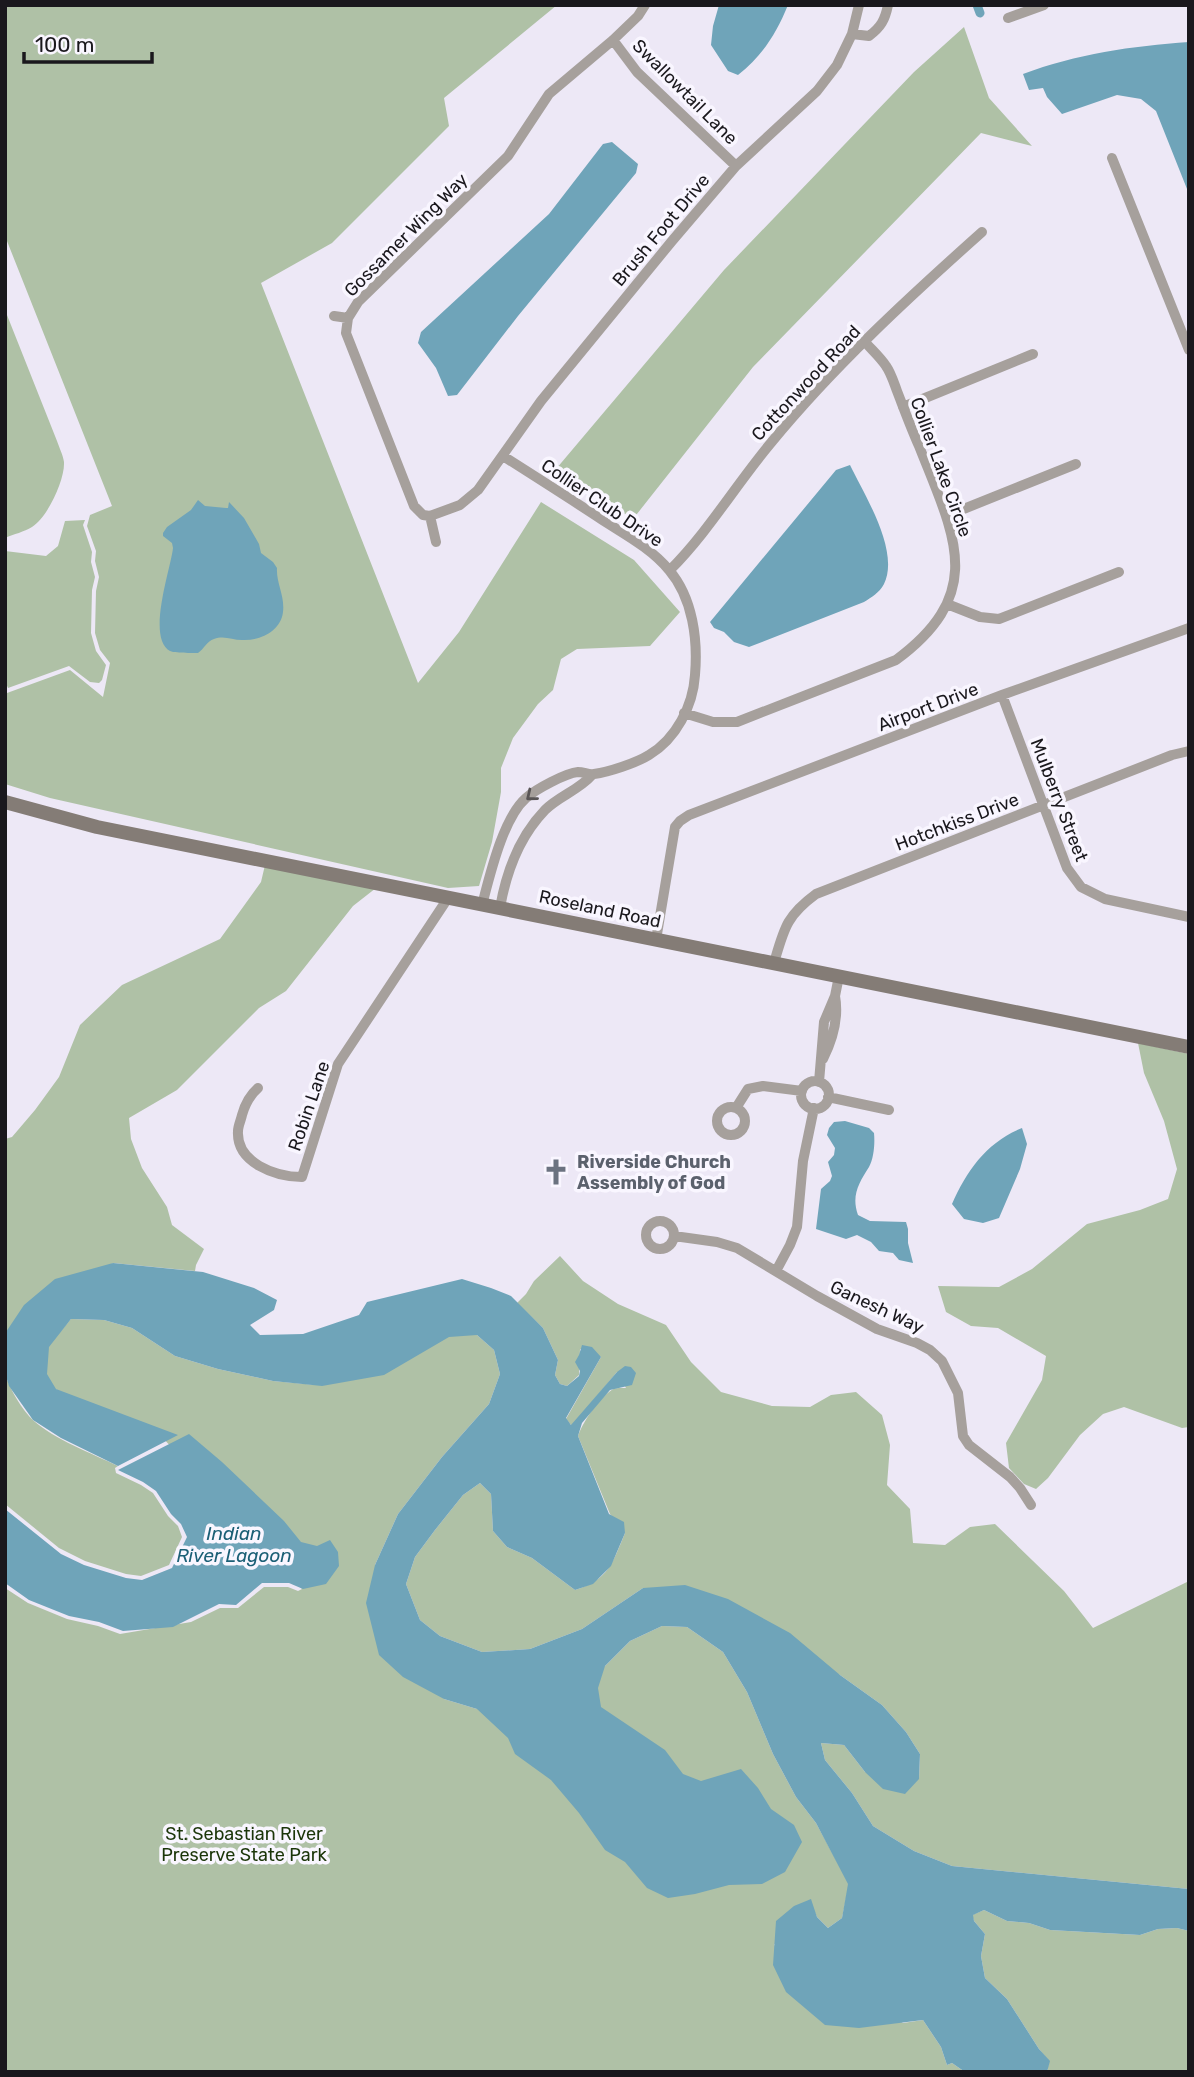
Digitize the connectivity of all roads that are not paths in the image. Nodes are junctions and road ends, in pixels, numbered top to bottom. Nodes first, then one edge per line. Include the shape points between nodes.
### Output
1 (645, 5) edge
2 (859, 5) edge
3 (888, 5) edge
4 (1044, 5) edge
5 (1008, 18) dead end
6 (852, 34) junction
7 (613, 40) junction
8 (1112, 158) dead end
9 (736, 166) junction
10 (982, 232) dead end
11 (334, 316) dead end
12 (348, 318) junction
13 (865, 342) junction
14 (1189, 350) edge
15 (1033, 354) dead end
16 (903, 407) junction
17 (503, 456) junction
18 (1076, 464) dead end
19 (430, 516) junction
20 (946, 516) junction
21 (436, 542) dead end
22 (670, 570) junction
23 (1119, 572) dead end
24 (947, 604) junction
25 (1189, 628) edge
26 (1002, 695) junction
27 (684, 713) junction
28 (1189, 751) edge
29 (592, 775) junction
30 (5, 802) edge
31 (1042, 805) junction
32 (496, 856) junction
33 (513, 861) junction
34 (448, 898) junction
35 (482, 905) junction
36 (500, 908) junction
37 (1189, 917) edge
38 (656, 940) junction
39 (774, 963) junction
40 (839, 976) junction
41 (1189, 1046) edge
42 (819, 1082) junction
43 (258, 1088) dead end
44 (802, 1091) junction
45 (828, 1097) junction
46 (736, 1108) dead end
47 (814, 1108) junction
48 (889, 1110) dead end
49 (674, 1236) dead end
50 (776, 1271) junction
51 (1031, 1505) dead end

1 - 7 street, Gossamer Wing Way
2 - 6 street, Brush Foot Drive
3 - 6 street via 886,19 878,29 869,36
4 - 5 street
6 - 9 street, Brush Foot Drive via 817,92
7 - 9 street, Swallowtail Lane via 637,72
7 - 12 street, Gossamer Wing Way via 549,94 508,156 358,302
8 - 14 street
9 - 17 street, Brush Foot Drive via 541,401
10 - 13 street, Cottonwood Road
11 - 12 street
12 - 19 street, Gossamer Wing Way via 346,333 414,506
13 - 16 street, Collier Lake Circle via 888,368
13 - 22 street, Cottonwood Road via 769,444 692,548
15 - 16 street
16 - 20 street, Collier Lake Circle
17 - 19 street via 478,491 460,505
17 - 22 street, Collier Club Drive via 644,547
18 - 20 street
19 - 21 street
20 - 24 street, Collier Lake Circle via 956,557
22 - 27 street, Collier Club Drive via 692,616 697,650 694,686
23 - 24 street via 999,618 980,617
24 - 27 street, Collier Lake Circle via 918,644 895,660 737,722 713,722
25 - 26 street, Airport Drive
26 - 31 street, Mulberry Street
26 - 38 street, Airport Drive via 680,821 675,828
27 - 29 street, Collier Club Drive via 674,733 648,756
28 - 31 street, Hotchkiss Drive
29 -> 32 street, Collier Club Drive via 576,772 525,798 509,821
29 - 33 street, Collier Club Drive via 545,809
30 - 34 main road, Roseland Road via 97,827
31 - 37 street, Mulberry Street via 1067,869 1081,887 1105,899
31 - 39 street, Hotchkiss Drive via 816,894 798,907 785,926
32 - 33 street
32 - 35 street, Collier Club Drive
33 - 36 street, Collier Club Drive
34 - 35 main road, Roseland Road
34 - 43 street, Robin Lane via 338,1064 302,1177 274,1173 255,1164 243,1150 237,1132 248,1097
35 - 36 main road, Roseland Road
36 - 38 main road, Roseland Road
38 - 39 main road, Roseland Road
39 - 40 main road, Roseland Road
40 - 41 main road, Roseland Road
40 - 42 street
42 - 44 street via 810,1082
42 - 45 street
44 - 46 street via 763,1086 748,1089
44 - 47 street via 804,1102
45 - 47 street
45 - 48 street
47 - 50 street via 797,1227
49 - 50 street, Ganesh Way via 737,1248
50 - 51 street, Ganesh Way via 877,1329 930,1350 942,1361 958,1393 963,1436 1010,1477

